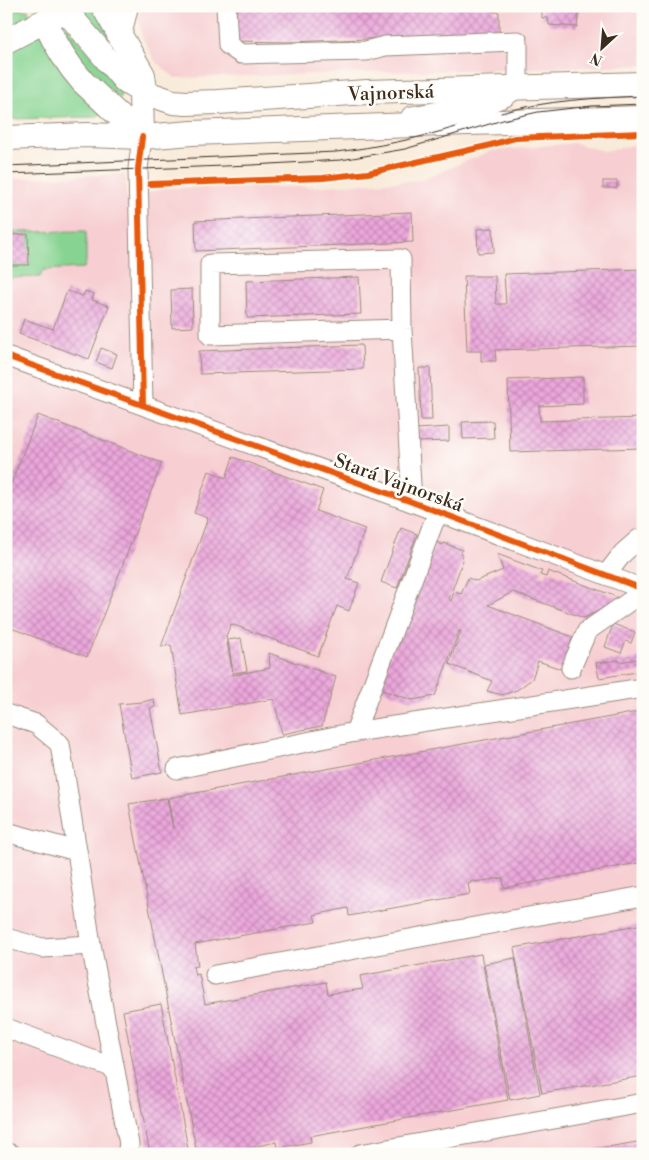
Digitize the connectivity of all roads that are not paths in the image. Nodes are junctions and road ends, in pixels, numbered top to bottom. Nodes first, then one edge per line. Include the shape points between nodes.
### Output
1 (103, 6) edge
2 (126, 6) edge
3 (226, 6) edge
4 (67, 8) edge
5 (41, 14) edge
6 (120, 36) junction
7 (6, 41) edge
8 (643, 84) edge
9 (518, 87) junction
10 (142, 91) junction
11 (119, 114) junction
12 (643, 118) edge
13 (331, 129) junction
14 (88, 135) junction
15 (142, 137) junction
16 (6, 138) edge
17 (402, 329) junction
18 (6, 356) edge
19 (143, 406) junction
20 (412, 502) junction
21 (439, 512) junction
22 (643, 539) edge
23 (606, 575) junction
24 (643, 590) edge
25 (571, 668) dead end
26 (643, 688) edge
27 (6, 714) edge
28 (355, 732) junction
29 (177, 769) dead end
30 (6, 832) edge
31 (77, 851) junction
32 (643, 896) edge
33 (6, 938) edge
34 (91, 945) junction
35 (215, 976) dead end
36 (6, 1028) edge
37 (114, 1068) junction
38 (643, 1103) edge
39 (6, 1152) edge
40 (11, 1154) edge
41 (128, 1154) edge
42 (360, 1154) edge

1 - 6 main road
2 - 6 main road
3 - 9 street via 228,45 241,54 366,51 385,46 518,41
4 - 5 main road
4 - 10 main road, Vajnorská via 121,77
5 - 7 main road
5 - 11 main road via 74,72
6 - 10 main road via 143,75
8 - 9 main road, Vajnorská
9 - 10 main road, Vajnorská via 186,103
9 - 13 street via 505,98 492,102
10 - 11 main road
10 - 15 main road
11 - 14 main road
11 - 15 main road
12 - 13 main road, Vajnorská
13 - 15 main road, Vajnorská
14 - 15 main road, Vajnorská
14 - 16 main road
15 - 19 street via 138,168
17 - 17 street via 400,259 210,264 210,335
17 - 20 street
18 - 19 street, Stará Vajnorská
19 - 20 street, Stará Vajnorská
20 - 21 street, Stará Vajnorská
21 - 23 street, Stará Vajnorská
21 - 28 street
22 - 23 street via 623,553
23 - 24 street, Stará Vajnorská
24 - 25 street via 587,631
26 - 28 street
27 - 31 street via 36,724 60,744
28 - 29 street
30 - 31 street
31 - 34 street
32 - 35 street
33 - 34 street via 42,948
34 - 37 street
36 - 37 street
37 - 41 street via 129,1144
38 - 42 street
39 - 40 street

